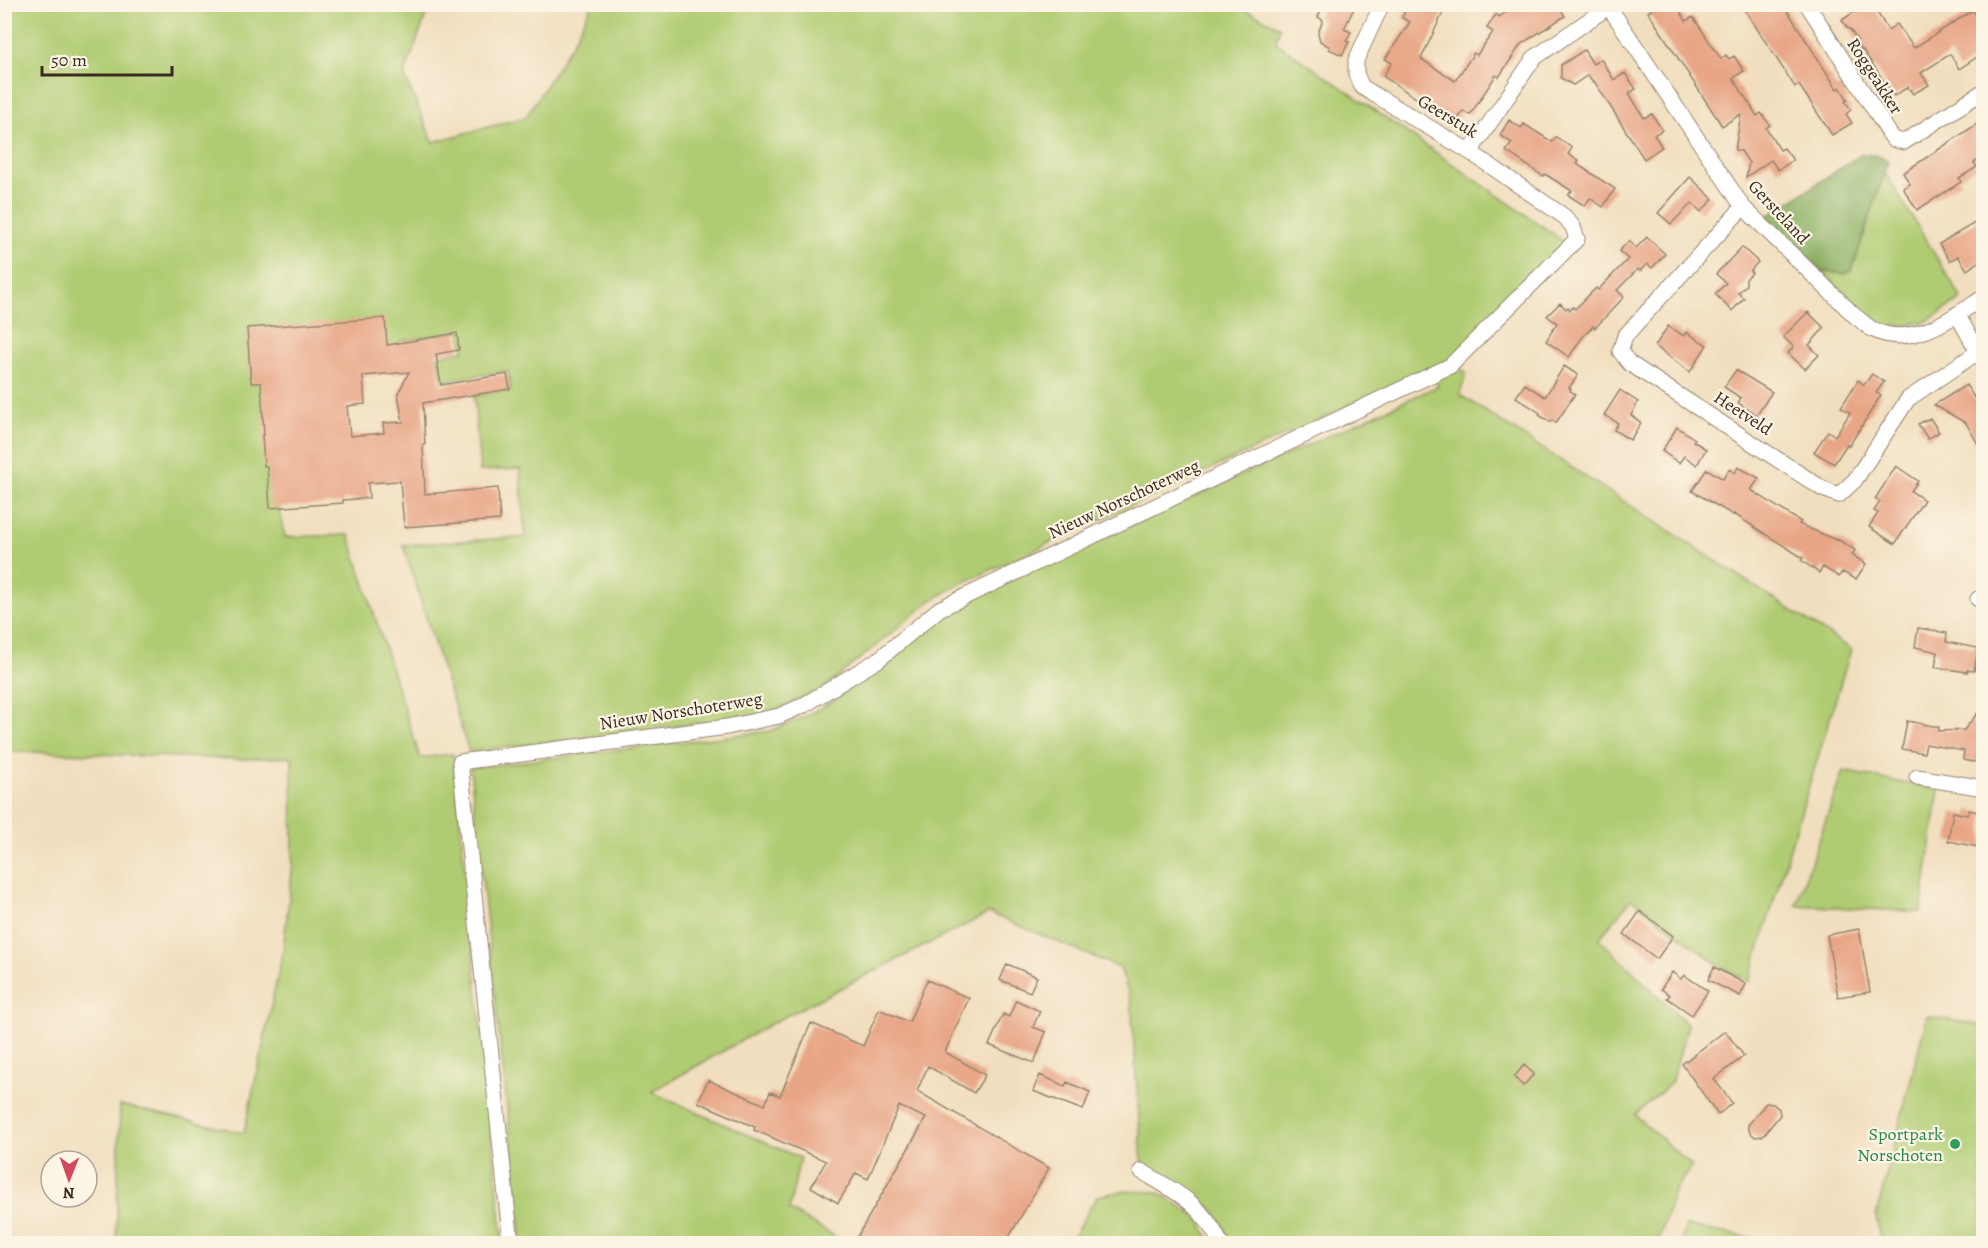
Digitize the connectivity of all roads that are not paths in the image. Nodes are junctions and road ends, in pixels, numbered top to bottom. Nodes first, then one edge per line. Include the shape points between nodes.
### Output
1 (1382, 4) edge
2 (1807, 5) edge
3 (1607, 6) edge
4 (1983, 91) edge
5 (1470, 152) junction
6 (1743, 207) junction
7 (1577, 239) joint
8 (1983, 297) edge
9 (1957, 314) junction
10 (1981, 356) edge
11 (1917, 777) dead end
12 (1983, 788) edge
13 (1141, 1171) dead end
14 (511, 1244) edge
15 (1221, 1244) edge

1 - 5 street, Geerstuk via 1356,60 1356,74 1362,87
2 - 4 street, Roggeakker via 1893,139 1904,142
3 - 5 street via 1534,58
3 - 6 street, Gersteland
5 - 7 street, Geerstuk via 1565,217
6 - 9 street, Gersteland via 1874,330 1908,336 1930,330
6 - 10 street, Heetveld via 1625,336 1620,351 1629,363 1823,489 1839,495 1855,480 1908,399
7 - 14 street, Nieuw Norschoterweg via 1450,366 939,609 878,660 804,705 779,716 727,727 460,762
8 - 9 street, Gersteland
9 - 10 street
11 - 12 street
13 - 15 street via 1200,1210

